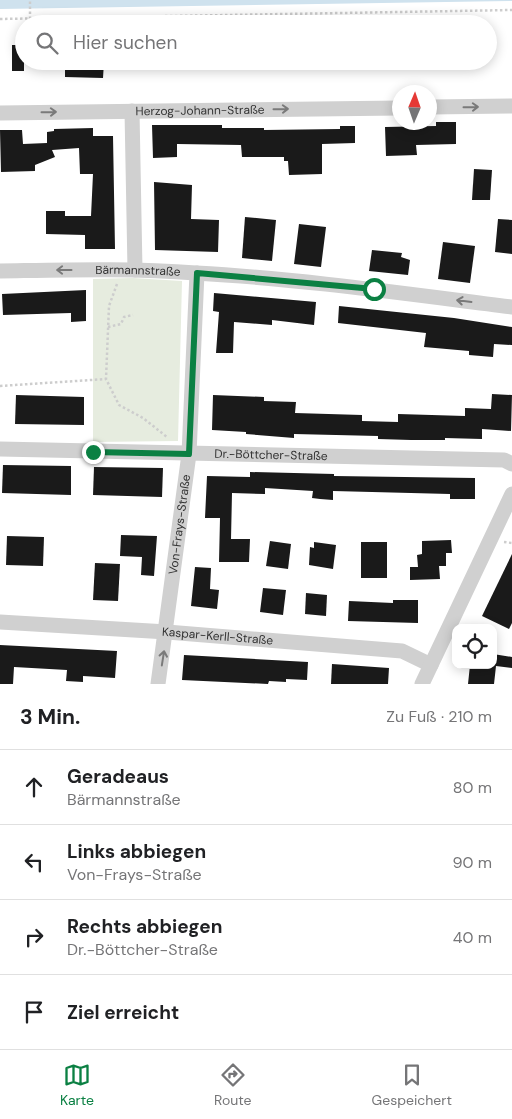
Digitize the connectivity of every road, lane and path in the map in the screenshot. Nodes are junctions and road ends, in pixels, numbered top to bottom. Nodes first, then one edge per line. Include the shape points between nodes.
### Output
1 (30, 0) edge
2 (512, 10) edge
3 (30, 15) edge
4 (244, 15) edge
5 (0, 19) edge
6 (15, 19) edge
7 (512, 106) edge
8 (437, 107) edge
9 (392, 108) edge
10 (132, 111) junction
11 (0, 113) edge
12 (129, 270) junction
13 (0, 271) edge
14 (197, 273) junction
15 (512, 307) edge
16 (132, 315) dead end
17 (108, 327) junction
18 (106, 379) junction
19 (0, 386) edge
20 (0, 449) edge
21 (189, 454) junction
22 (512, 464) edge
23 (512, 494) edge
24 (0, 622) edge
25 (167, 632) junction
26 (431, 666) junction
27 (158, 684) edge
28 (422, 684) edge

1 - 3 path
2 - 4 path
5 - 6 path
8 -> 7 street
10 -> 9 street, Herzog-Johann-Straße
11 -> 10 street, Herzog-Johann-Straße
10 - 12 street
12 -> 13 street, Bärmannstraße
12 - 14 street, Bärmannstraße
12 - 17 path via 109,306
15 -> 14 street, Bärmannstraße via 374,289
14 - 21 street, Von-Frays-Straße
16 - 17 path via 124,317 121,324
17 - 18 path
18 - 19 path
18 - 21 path via 119,405 142,418
20 - 21 street, Dr.-Böttcher-Straße
21 - 22 street, Dr.-Böttcher-Straße via 504,460
21 - 25 street, Von-Frays-Straße
23 - 26 street
24 - 25 street, Kaspar-Kerll-Straße
25 - 26 street, Kaspar-Kerll-Straße via 402,651
27 -> 25 street, Von-Frays-Straße
26 - 28 street

